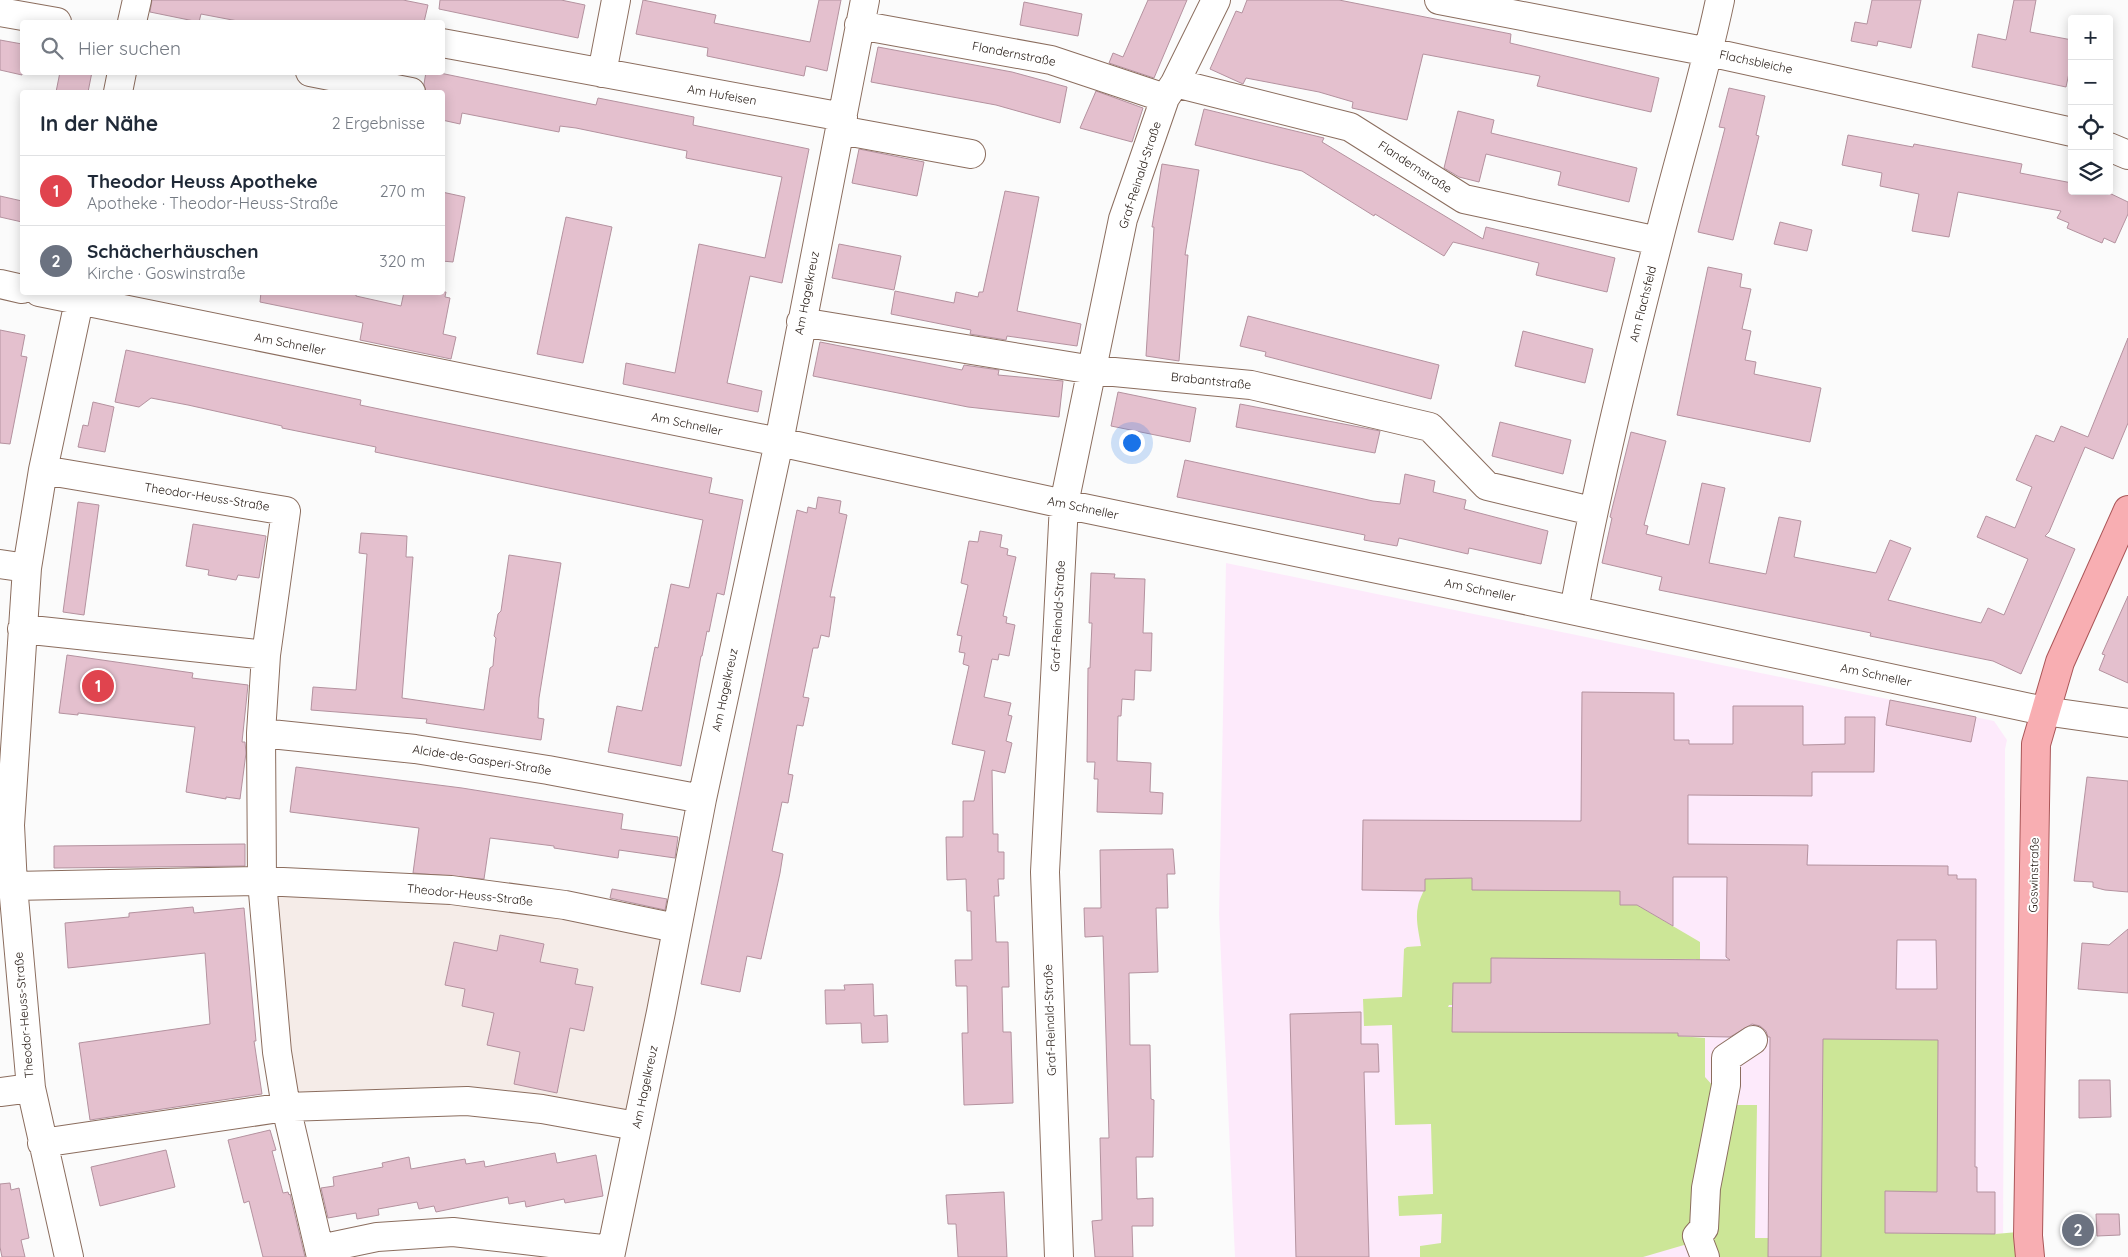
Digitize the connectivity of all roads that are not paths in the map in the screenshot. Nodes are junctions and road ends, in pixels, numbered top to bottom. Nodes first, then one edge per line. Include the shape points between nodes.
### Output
1 (137, 0) edge
2 (616, 0) edge
3 (1216, 0) edge
4 (1439, 0) edge
5 (1720, 0) edge
6 (0, 12) edge
7 (862, 12) edge
8 (46, 20) edge
9 (132, 20) edge
10 (445, 44) edge
11 (1709, 52) junction
12 (602, 72) junction
13 (121, 75) edge
14 (325, 75) edge
15 (416, 75) edge
16 (118, 90) edge
17 (402, 90) edge
18 (412, 90) edge
19 (1170, 90) junction
20 (841, 124) junction
21 (2068, 131) edge
22 (2113, 149) edge
23 (971, 154) dead end
24 (2128, 155) edge
25 (1658, 241) junction
26 (0, 284) edge
27 (20, 289) edge
28 (64, 295) edge
29 (80, 297) edge
30 (801, 322) junction
31 (1093, 370) junction
32 (779, 442) junction
33 (42, 470) junction
34 (1064, 504) junction
35 (2128, 510) edge
36 (1592, 511) junction
37 (0, 564) edge
38 (27, 568) junction
39 (1574, 610) junction
40 (22, 629) junction
41 (266, 655) junction
42 (2044, 711) junction
43 (2128, 723) edge
44 (261, 733) junction
45 (702, 800) junction
46 (5, 825) edge
47 (262, 882) junction
48 (13, 886) junction
49 (676, 928) junction
50 (1753, 1040) dead end
51 (31, 1088) junction
52 (0, 1092) edge
53 (286, 1106) junction
54 (636, 1126) junction
55 (42, 1142) junction
56 (321, 1253) edge
57 (610, 1254) edge
58 (69, 1257) edge
59 (1059, 1257) edge
60 (1705, 1257) edge
61 (2030, 1257) edge

1 - 9 street
2 - 12 street
3 - 19 street, Graf-Reinald-Straße
4 - 11 street, Flachsbleiche
5 - 11 street, Am Flachsfeld
6 - 8 street
7 - 19 street, Flandernstraße
7 - 20 street, Am Hagelkreuz
10 - 12 street, Am Hufeisen
11 - 21 street, Flachsbleiche
11 - 25 street, Am Flachsfeld
12 - 20 street, Am Hufeisen
13 - 16 street
14 - 17 street
15 - 18 street
19 - 25 street, Flandernstraße via 1350,127 1464,199
19 - 31 street, Graf-Reinald-Straße via 1123,219
20 - 23 street
20 - 30 street, Am Hagelkreuz
22 - 24 street
25 - 36 street, Am Flachsfeld
26 - 27 street
28 - 29 street, Am Schneller
29 - 32 street, Am Schneller
29 - 33 street, Theodor-Heuss-Straße
30 - 31 street, Brabantstraße
30 - 32 street, Am Hagelkreuz
31 - 34 street, Graf-Reinald-Straße
31 - 36 street, Brabantstraße via 1251,384 1430,427 1487,486
32 - 34 street, Am Schneller
32 - 45 street, Am Hagelkreuz
33 - 38 street, Theodor-Heuss-Straße
33 - 41 street, Theodor-Heuss-Straße via 286,511
34 - 39 street, Am Schneller
34 - 59 street, Graf-Reinald-Straße via 1045,872
35 - 42 main road, Goswinstraße via 2060,662
36 - 39 street, Am Flachsfeld
37 - 38 street
38 - 40 street, Theodor-Heuss-Straße
39 - 42 street, Am Schneller
40 - 41 street
40 - 46 street, Theodor-Heuss-Straße
41 - 44 street, Theodor-Heuss-Straße
42 - 43 street, Am Schneller
42 - 61 main road, Goswinstraße via 2036,744
44 - 45 street, Alcide-de-Gasperi-Straße via 415,749 548,770
44 - 47 street, Theodor-Heuss-Straße
45 - 49 street, Am Hagelkreuz
46 - 48 street, Theodor-Heuss-Straße
47 - 48 street, Theodor-Heuss-Straße
47 - 49 street, Theodor-Heuss-Straße via 451,890 565,905
47 - 53 street, Theodor-Heuss-Straße via 277,1052
48 - 51 street, Theodor-Heuss-Straße
49 - 54 street, Am Hagelkreuz
50 - 60 street via 1726,1058 1726,1085 1706,1188 1704,1228 1697,1236
51 - 52 street
51 - 55 street, Theodor-Heuss-Straße
53 - 54 street via 467,1101 542,1109
53 - 55 street
53 - 56 street, Theodor-Heuss-Straße
54 - 57 street, Am Hagelkreuz
55 - 58 street, Theodor-Heuss-Straße
56 - 57 street, Am Hagelkreuz via 377,1237 454,1232

